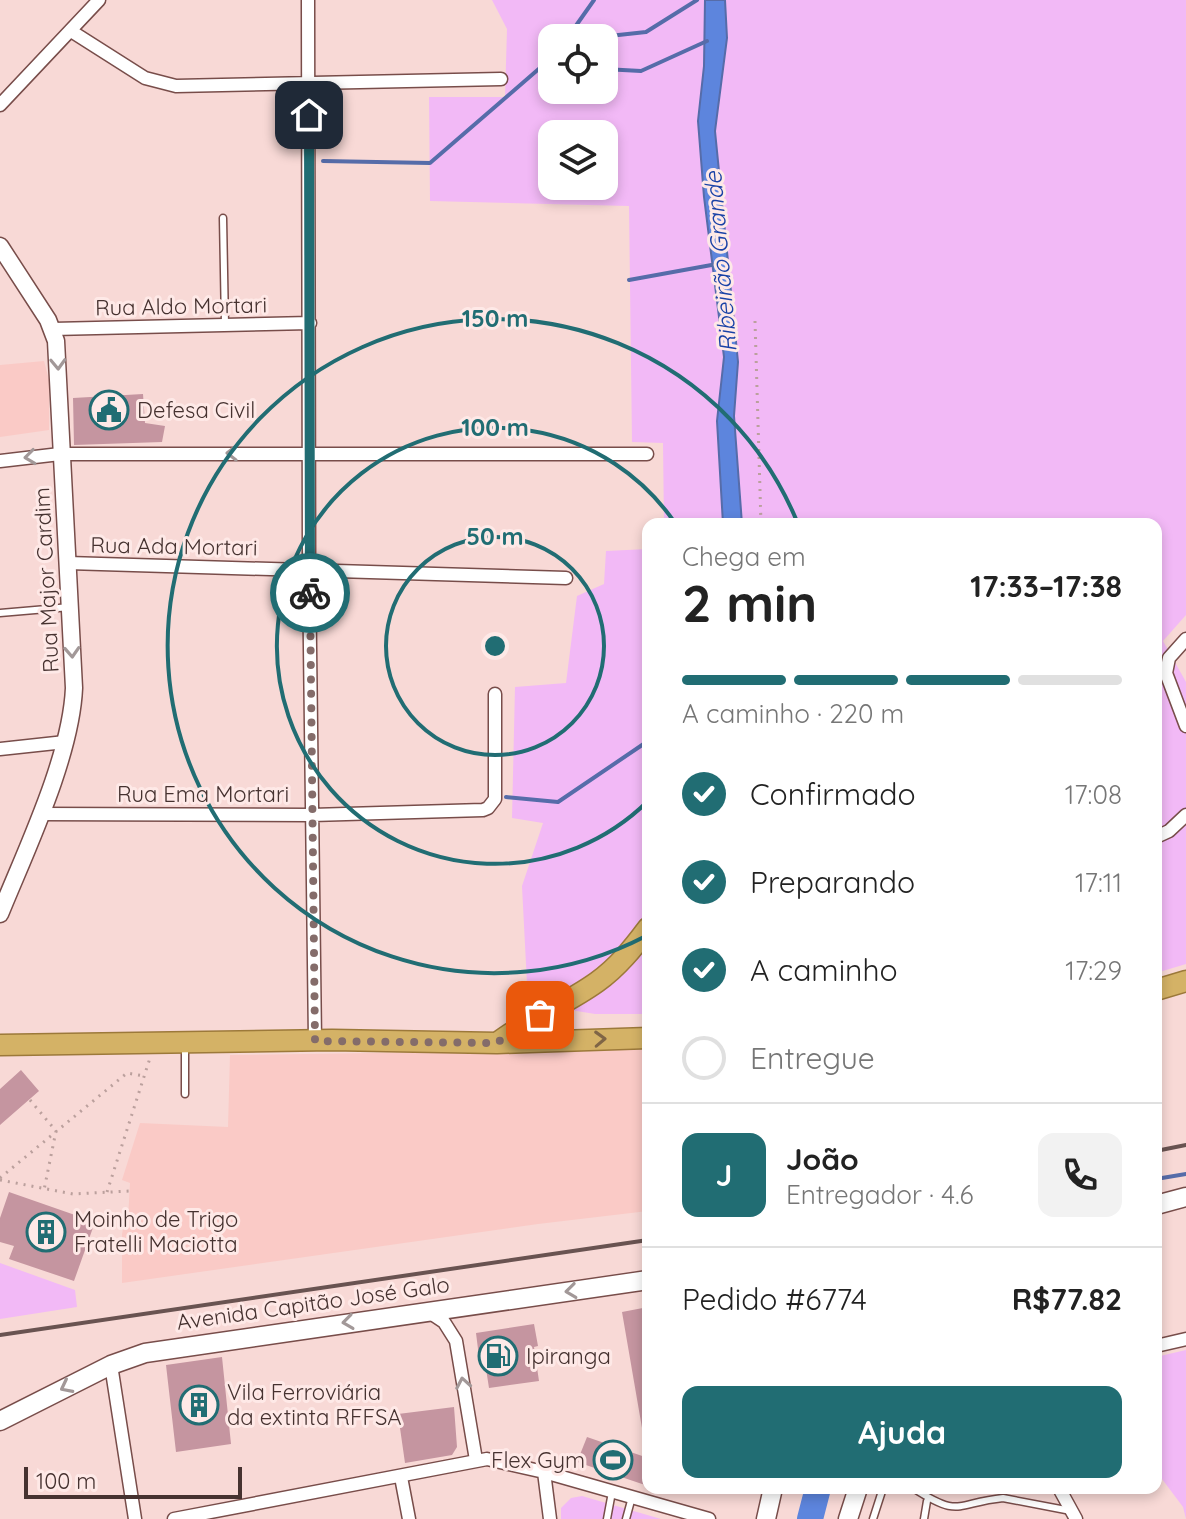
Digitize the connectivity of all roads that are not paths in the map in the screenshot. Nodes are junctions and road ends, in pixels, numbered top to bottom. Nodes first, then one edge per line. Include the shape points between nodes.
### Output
1 (99, 0) edge
2 (308, 0) edge
3 (71, 31) junction
4 (501, 79) dead end
5 (309, 85) junction
6 (0, 105) edge
7 (223, 218) dead end
8 (0, 246) edge
9 (310, 323) junction
10 (225, 325) junction
11 (53, 329) junction
12 (310, 452) junction
13 (60, 454) junction
14 (647, 454) dead end
15 (0, 461) edge
16 (68, 563) junction
17 (309, 569) junction
18 (566, 578) dead end
19 (70, 607) junction
20 (0, 613) edge
21 (1186, 639) edge
22 (495, 694) dead end
23 (1186, 726) edge
24 (65, 742) junction
25 (0, 749) edge
26 (40, 814) junction
27 (312, 815) junction
28 (1186, 815) edge
29 (1162, 834) edge
30 (0, 914) edge
31 (642, 936) edge
32 (1186, 981) edge
33 (1162, 988) edge
34 (642, 1038) edge
35 (185, 1041) junction
36 (315, 1041) junction
37 (497, 1043) junction
38 (0, 1045) edge
39 (185, 1094) dead end
40 (1162, 1197) edge
41 (1184, 1197) edge
42 (1162, 1203) edge
43 (642, 1281) edge
44 (426, 1310) junction
45 (1186, 1339) edge
46 (1162, 1345) edge
47 (111, 1365) junction
48 (0, 1421) edge
49 (476, 1460) junction
50 (544, 1472) junction
51 (401, 1477) junction
52 (612, 1492) junction
53 (772, 1494) edge
54 (856, 1494) edge
55 (881, 1494) edge
56 (919, 1494) edge
57 (1062, 1494) edge
58 (632, 1497) junction
59 (927, 1501) junction
60 (1074, 1515) edge
61 (135, 1519) edge
62 (174, 1519) edge
63 (409, 1519) edge
64 (550, 1519) edge
65 (607, 1519) edge
66 (626, 1519) edge
67 (709, 1519) edge
68 (766, 1519) edge
69 (848, 1519) edge
70 (873, 1519) edge
71 (924, 1519) edge

1 - 3 street
2 - 5 street
3 - 5 street via 158,83
3 - 6 street
4 - 5 street
5 - 9 street
7 - 10 lane
8 - 11 street, Rua Major Cardim
9 - 10 street, Rua Aldo Mortari
9 - 12 street
10 - 11 street, Rua Aldo Mortari
11 -> 13 street, Rua Major Cardim
12 -> 13 street
12 - 14 street
12 - 17 street
13 -> 15 street
13 - 16 street, Rua Major Cardim
16 - 17 street, Rua Ada Mortari
16 - 19 street, Rua Major Cardim
17 - 18 street, Rua Ada Mortari
17 - 27 street
19 - 20 lane
19 -> 24 street, Rua Major Cardim via 73,702
21 - 23 street via 1169,658 1166,673
22 - 27 street, Rua Ema Mortari via 495,799 488,808
24 - 25 street
24 - 26 street, Rua Major Cardim
26 - 27 street, Rua Ema Mortari
26 - 30 street, Rua Major Cardim
27 - 36 street
28 - 29 street
31 - 37 highway via 598,981
32 - 33 highway
37 -> 34 highway
35 - 36 highway
35 - 38 highway
35 - 39 lane
36 - 37 highway
40 - 41 main road
41 - 42 main road
43 -> 44 main road, Avenida Capitão José Galo
44 -> 47 main road, Avenida Capitão José Galo via 145,1353
49 -> 44 street via 456,1341 444,1322
45 - 46 street
47 -> 48 main road, Avenida Capitão José Galo
47 - 61 street
49 - 50 street
49 - 51 street
50 - 52 street
50 - 64 street
51 - 62 street
51 - 63 street
52 - 58 street
52 - 65 lane
53 - 68 main road
54 - 69 main road
55 - 70 lane
56 - 59 lane
57 - 60 street
58 - 66 lane
58 - 67 street
59 - 60 lane via 948,1513 960,1513 1003,1498
59 - 71 lane

